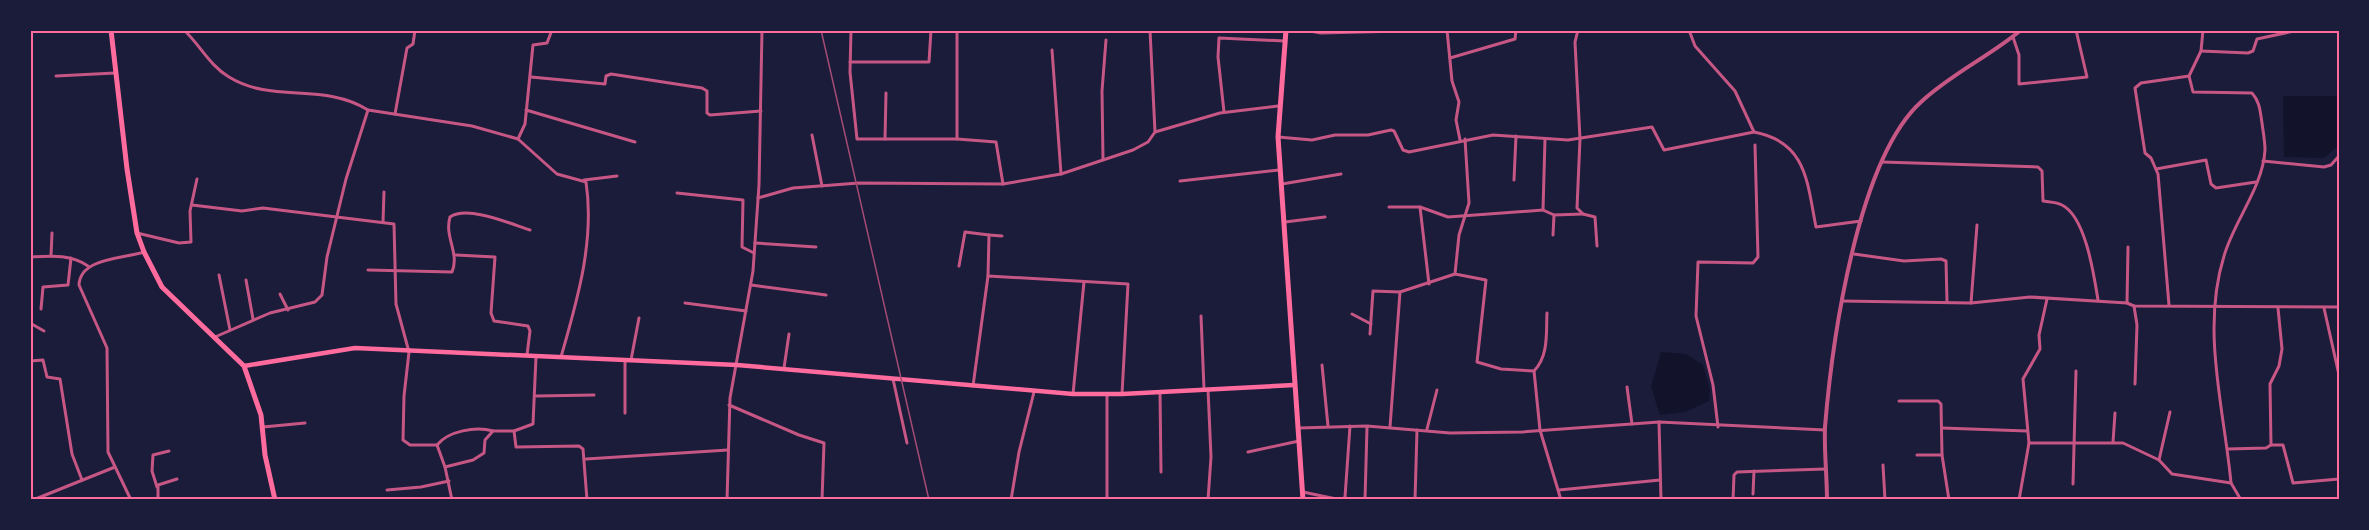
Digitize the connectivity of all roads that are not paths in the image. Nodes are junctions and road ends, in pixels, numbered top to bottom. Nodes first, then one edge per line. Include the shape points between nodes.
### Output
1 (111, 30) edge
2 (184, 30) edge
3 (415, 30) edge
4 (552, 30) edge
5 (762, 30) edge
6 (851, 30) edge
7 (930, 30) edge
8 (957, 30) edge
9 (1150, 30) edge
10 (1286, 30) edge
11 (1304, 30) edge
12 (1448, 30) edge
13 (1516, 30) edge
14 (1578, 30) edge
15 (1689, 30) edge
16 (2021, 30) edge
17 (2076, 30) edge
18 (2203, 30) edge
19 (2300, 30) edge
20 (1401, 31) edge
21 (2013, 37) junction
22 (1106, 40) dead end
23 (1285, 41) junction
24 (1052, 50) dead end
25 (2201, 51) junction
26 (1450, 58) junction
27 (850, 62) junction
28 (115, 73) junction
29 (56, 76) dead end
30 (2189, 76) junction
31 (531, 77) junction
32 (886, 93) dead end
33 (1278, 106) junction
34 (368, 110) junction
35 (526, 110) junction
36 (761, 111) junction
37 (1224, 112) junction
38 (395, 114) junction
39 (1155, 132) junction
40 (1754, 132) junction
41 (812, 135) dead end
42 (1515, 136) junction
43 (1278, 137) junction
44 (518, 139) junction
45 (885, 139) junction
46 (957, 139) junction
47 (1465, 139) junction
48 (1545, 139) junction
49 (1580, 139) junction
50 (1460, 140) junction
51 (635, 142) dead end
52 (1755, 145) dead end
53 (2339, 156) edge
54 (1103, 159) junction
55 (2263, 161) junction
56 (1882, 162) junction
57 (2156, 169) junction
58 (1281, 170) junction
59 (1060, 174) junction
60 (1341, 174) dead end
61 (617, 176) dead end
62 (197, 179) dead end
63 (584, 180) junction
64 (1514, 180) dead end
65 (1180, 181) dead end
66 (2256, 182) junction
67 (1003, 184) junction
68 (1282, 184) junction
69 (822, 186) junction
70 (384, 192) dead end
71 (677, 193) dead end
72 (758, 198) junction
73 (192, 205) junction
74 (1389, 207) dead end
75 (1420, 207) junction
76 (1544, 210) junction
77 (1554, 214) junction
78 (1583, 214) junction
79 (1465, 216) junction
80 (1325, 217) dead end
81 (338, 219) junction
82 (1862, 221) junction
83 (383, 222) junction
84 (1285, 222) junction
85 (1977, 225) dead end
86 (530, 230) dead end
87 (52, 233) dead end
88 (137, 233) junction
89 (989, 235) junction
90 (1553, 235) dead end
91 (1002, 236) dead end
92 (755, 243) junction
93 (1598, 246) dead end
94 (816, 247) dead end
95 (2128, 247) dead end
96 (144, 252) junction
97 (754, 253) junction
98 (1854, 254) junction
99 (456, 255) junction
100 (30, 256) edge
101 (51, 256) junction
102 (71, 258) junction
103 (88, 266) junction
104 (959, 266) dead end
105 (397, 269) junction
106 (368, 270) dead end
107 (1455, 274) junction
108 (219, 275) dead end
109 (988, 276) junction
110 (246, 280) dead end
111 (1084, 281) junction
112 (1429, 284) junction
113 (751, 285) junction
114 (1400, 292) junction
115 (280, 294) dead end
116 (826, 295) dead end
117 (2047, 298) junction
118 (2098, 300) junction
119 (1841, 301) junction
120 (1947, 302) junction
121 (685, 303) dead end
122 (1971, 303) junction
123 (2127, 303) junction
124 (2134, 306) junction
125 (2169, 306) junction
126 (2214, 307) junction
127 (2278, 307) junction
128 (2339, 307) edge
129 (2324, 308) junction
130 (42, 309) dead end
131 (288, 310) junction
132 (746, 311) junction
133 (1547, 313) dead end
134 (1352, 314) dead end
135 (1201, 316) dead end
136 (639, 318) dead end
137 (253, 319) junction
138 (30, 323) edge
139 (1371, 324) junction
140 (230, 330) junction
141 (44, 331) dead end
142 (789, 334) dead end
143 (1370, 334) dead end
144 (214, 337) junction
145 (409, 351) junction
146 (527, 356) junction
147 (536, 356) junction
148 (561, 357) junction
149 (628, 360) junction
150 (30, 361) edge
151 (736, 365) junction
152 (1322, 365) dead end
153 (244, 366) junction
154 (784, 370) junction
155 (1534, 371) junction
156 (2076, 371) dead end
157 (2339, 375) edge
158 (893, 379) junction
159 (2135, 384) dead end
160 (1294, 385) junction
161 (974, 386) junction
162 (1627, 387) dead end
163 (1206, 389) junction
164 (1437, 390) dead end
165 (1034, 392) junction
166 (1160, 392) junction
167 (1073, 394) junction
168 (1122, 394) junction
169 (594, 395) dead end
170 (1107, 395) junction
171 (536, 396) junction
172 (1899, 400) dead end
173 (729, 405) junction
174 (2170, 412) dead end
175 (626, 413) dead end
176 (2115, 413) dead end
177 (1659, 422) junction
178 (305, 423) dead end
179 (1632, 424) junction
180 (1328, 426) junction
181 (1350, 426) junction
182 (1367, 426) junction
183 (263, 427) junction
184 (1390, 427) junction
185 (1718, 427) junction
186 (1299, 428) junction
187 (1418, 429) junction
188 (1942, 429) junction
189 (493, 430) junction
190 (1426, 430) junction
191 (1540, 430) junction
192 (1825, 430) junction
193 (514, 431) junction
194 (2026, 431) junction
195 (1300, 441) junction
196 (2029, 442) junction
197 (2072, 442) junction
198 (2113, 442) junction
199 (907, 443) dead end
200 (2271, 445) junction
201 (437, 446) junction
202 (2228, 449) junction
203 (728, 450) junction
204 (169, 451) dead end
205 (1248, 452) dead end
206 (1917, 455) dead end
207 (1941, 455) junction
208 (586, 459) junction
209 (2159, 460) junction
210 (1883, 465) dead end
211 (115, 467) junction
212 (445, 467) junction
213 (1826, 469) junction
214 (1754, 471) junction
215 (1161, 472) dead end
216 (177, 479) dead end
217 (2339, 479) edge
218 (82, 480) junction
219 (1660, 480) junction
220 (449, 481) junction
221 (2231, 483) junction
222 (2073, 484) dead end
223 (157, 487) junction
224 (387, 490) dead end
225 (1559, 490) junction
226 (1303, 492) junction
227 (1753, 494) dead end
228 (33, 500) edge
229 (131, 500) edge
230 (158, 500) edge
231 (275, 500) edge
232 (452, 500) edge
233 (587, 500) edge
234 (727, 500) edge
235 (822, 500) edge
236 (1011, 500) edge
237 (1107, 500) edge
238 (1208, 500) edge
239 (1303, 500) edge
240 (1341, 500) edge
241 (1365, 500) edge
242 (1415, 500) edge
243 (1561, 500) edge
244 (1661, 500) edge
245 (1734, 500) edge
246 (1827, 500) edge
247 (1885, 500) edge
248 (1949, 500) edge
249 (2019, 500) edge
250 (2241, 500) edge

1 - 28 main road
2 - 34 street via 213,65 241,83 273,92 330,94
3 - 38 street via 413,44 407,48
4 - 31 street via 547,43 533,45
5 - 36 street
6 - 27 street
7 - 27 street via 929,62
8 - 46 street
9 - 39 street
10 - 23 main road
11 - 20 street
12 - 26 street
13 - 26 street via 1515,39
14 - 49 street via 1575,42
15 - 40 street via 1695,46 1736,91
16 - 21 street
17 - 21 street via 2087,77 2019,84 2019,55
18 - 25 street
19 - 25 street via 2257,39 2253,51 2248,53
21 - 56 street via 1921,102 1888,144
22 - 54 street
23 - 33 main road
23 - 37 street via 1219,38
24 - 59 street
25 - 30 street
26 - 50 street via 1459,102 1456,120
27 - 45 street via 857,139
28 - 29 street
28 - 88 main road
30 - 55 street via 2193,92 2252,93 2259,101
30 - 57 street via 2141,83 2135,88 2145,153
31 - 35 street
31 - 36 street via 605,84 606,76 611,74 702,88 707,91 710,115
32 - 45 street
33 - 37 street
33 - 43 main road
34 - 38 street
34 - 81 street via 352,154
35 - 44 street
35 - 51 street
36 - 72 street
37 - 39 street
38 - 44 street via 472,126
39 - 54 street via 1148,142
40 - 49 street via 1664,150 1652,127
40 - 82 street via 1772,135 1790,146 1803,169 1816,227
41 - 69 street
42 - 47 street
42 - 48 street
42 - 64 street
43 - 50 street via 1312,140 1391,130 1409,152
43 - 58 main road
44 - 63 street via 557,174
45 - 46 street
46 - 67 street via 996,142
47 - 50 street
47 - 79 street via 1469,203
48 - 49 street
48 - 76 street
49 - 78 street via 1577,208
52 - 185 street via 1758,257 1753,263 1742,264 1698,262 1696,316 1713,385
53 - 55 street via 2324,167
54 - 59 street
55 - 66 street
56 - 82 street
56 - 118 street via 2038,167 2042,171 2043,201 2062,205 2077,221
57 - 66 street via 2206,160 2211,184 2216,188
57 - 125 street
58 - 65 street
58 - 68 main road
59 - 67 street
60 - 68 street
61 - 63 street
62 - 73 street
63 - 148 street via 589,200 580,294
66 - 126 street via 2224,253
67 - 69 street
68 - 84 main road
69 - 72 street via 781,190
70 - 83 street
71 - 97 street via 743,200 742,247
72 - 92 street
73 - 81 street via 242,211 263,208
73 - 88 street via 191,242
74 - 75 street
75 - 79 street via 1448,217
75 - 112 street
76 - 77 street
76 - 79 street
77 - 78 street
77 - 90 street
78 - 93 street via 1595,217
79 - 107 street
80 - 84 street
81 - 83 street
81 - 131 street via 322,295 315,302
82 - 98 street
82 - 119 street
83 - 105 street via 394,224
84 - 160 main road
85 - 122 street
86 - 99 street via 480,214 453,214 447,226
87 - 101 street
88 - 96 main road
89 - 91 street
89 - 104 street via 965,232
89 - 109 street
92 - 94 street
92 - 97 street
95 - 123 street
96 - 103 street
96 - 144 main road via 162,287
97 - 113 street
98 - 119 street
98 - 120 street via 1904,261 1946,261
99 - 105 street via 452,272
99 - 146 street via 495,257 491,313 494,321 528,326
100 - 101 street
101 - 102 street
102 - 103 street
102 - 130 street via 68,285 43,287
103 - 211 street via 79,275 79,285 107,348 106,432 108,452
105 - 106 street
105 - 145 street via 396,304
107 - 112 street
107 - 155 street via 1486,280 1477,362 1501,369
108 - 140 street
109 - 111 street
109 - 161 street
110 - 137 street
111 - 167 street
111 - 168 street via 1128,284
112 - 114 street
113 - 116 street
113 - 132 street
114 - 139 street via 1373,291
114 - 184 street
115 - 131 street
117 - 118 street
117 - 122 street
117 - 194 street via 2040,349 2023,379
118 - 123 street
119 - 120 street
119 - 192 street
120 - 122 street
121 - 132 street
123 - 124 street
124 - 125 street
124 - 159 street
125 - 126 street
126 - 127 street
126 - 202 street via 2214,342
127 - 129 street
127 - 200 street via 2282,349 2270,384
128 - 129 street
129 - 157 street
131 - 137 street
132 - 151 street
133 - 155 street via 1542,363
134 - 139 street
135 - 163 street
136 - 149 street
137 - 140 street
138 - 141 street
139 - 143 street
140 - 144 street
142 - 154 street
144 - 153 main road
145 - 146 main road
145 - 153 main road via 337,350
145 - 201 street via 403,440 410,445
146 - 147 main road
147 - 148 main road
147 - 171 street
148 - 149 main road
149 - 151 main road
149 - 175 street
150 - 218 street via 44,360 47,377 60,379 72,454
151 - 154 main road
151 - 173 street
152 - 180 street
153 - 183 main road
154 - 158 main road
155 - 191 street
156 - 197 street
158 - 161 main road
158 - 199 street
160 - 163 main road
160 - 186 main road
161 - 165 main road
162 - 179 street
163 - 166 main road
163 - 238 street via 1211,457
164 - 190 street
165 - 167 main road
165 - 236 street
166 - 168 main road
166 - 215 street
167 - 170 main road
168 - 170 main road
169 - 171 street
170 - 237 street
171 - 193 street via 533,424
172 - 188 street via 1938,401
173 - 203 street
173 - 235 street via 824,443
174 - 209 street
176 - 198 street
177 - 179 street
177 - 185 street
177 - 219 street
178 - 183 street
179 - 191 street
180 - 181 street
180 - 186 street
181 - 182 street
181 - 240 street via 1346,497
182 - 184 street
182 - 241 street
183 - 231 main road
184 - 187 street
185 - 192 street
186 - 195 main road
187 - 190 street
187 - 242 street
188 - 194 street
188 - 207 street
189 - 193 street
189 - 201 street via 478,428 448,436
189 - 212 street via 485,440 484,453
190 - 191 street
191 - 225 street
192 - 213 street
193 - 208 street via 516,447 579,446
194 - 196 street
195 - 205 street
195 - 226 main road
196 - 197 street
196 - 249 street
197 - 198 street
197 - 222 street
198 - 209 street via 2123,442
200 - 202 street
200 - 217 street via 2283,444 2293,483
201 - 212 street
202 - 221 street
203 - 208 street
203 - 234 street
204 - 223 street via 153,455
206 - 207 street
207 - 248 street
208 - 233 street
209 - 221 street via 2172,474
210 - 247 street
211 - 218 street
211 - 229 street
212 - 220 street
213 - 214 street
213 - 246 street
214 - 227 street
214 - 245 street via 1735,473
216 - 223 street
218 - 228 street
219 - 225 street
219 - 244 street
220 - 224 street
220 - 232 street
221 - 250 street
223 - 230 street
225 - 243 street
226 - 239 main road
226 - 240 street

